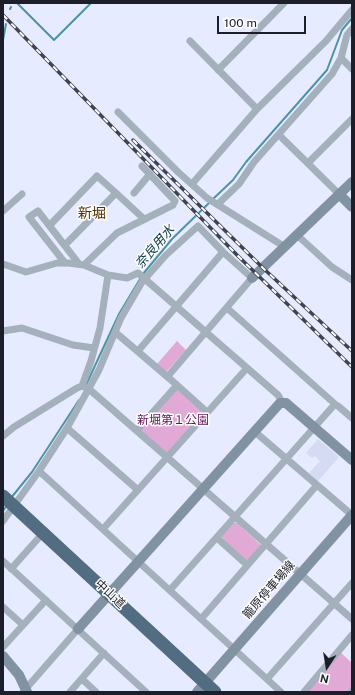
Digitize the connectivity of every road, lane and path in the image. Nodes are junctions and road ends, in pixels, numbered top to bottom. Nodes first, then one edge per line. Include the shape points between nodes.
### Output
1 (284, 3) edge
2 (352, 10) edge
3 (352, 30) edge
4 (190, 41) dead end
5 (341, 58) junction
6 (352, 69) edge
7 (218, 70) junction
8 (257, 109) junction
9 (118, 112) dead end
10 (352, 120) edge
11 (279, 135) junction
12 (308, 164) junction
13 (142, 166) dead end
14 (150, 174) junction
15 (352, 182) edge
16 (192, 184) junction
17 (116, 193) junction
18 (134, 193) dead end
19 (22, 194) dead end
20 (340, 194) junction
21 (217, 203) junction
22 (352, 207) edge
23 (3, 211) edge
24 (144, 218) junction
25 (50, 225) junction
26 (297, 235) junction
27 (65, 245) junction
28 (285, 247) junction
29 (223, 252) junction
30 (65, 263) junction
31 (3, 264) edge
32 (82, 264) junction
33 (108, 275) junction
34 (142, 276) junction
35 (252, 278) junction
36 (352, 280) edge
37 (177, 306) junction
38 (227, 308) junction
39 (3, 331) edge
40 (115, 332) junction
41 (206, 332) junction
42 (94, 348) junction
43 (138, 351) junction
44 (247, 368) junction
45 (168, 376) junction
46 (177, 385) junction
47 (85, 388) junction
48 (282, 402) junction
49 (338, 406) dead end
50 (208, 412) junction
51 (352, 418) edge
52 (66, 428) junction
53 (314, 428) junction
54 (137, 430) junction
55 (254, 431) junction
56 (3, 435) edge
57 (168, 457) junction
58 (287, 459) junction
59 (352, 460) edge
60 (39, 470) junction
61 (318, 485) junction
62 (203, 488) junction
63 (138, 490) junction
64 (9, 502) edge
65 (352, 515) edge
66 (236, 517) junction
67 (4, 519) edge
68 (103, 529) junction
69 (43, 533) junction
70 (217, 538) junction
71 (267, 545) junction
72 (3, 561) edge
73 (138, 561) junction
74 (247, 565) junction
75 (11, 569) junction
76 (300, 574) junction
77 (352, 583) edge
78 (170, 590) junction
79 (109, 593) junction
80 (46, 600) junction
81 (334, 604) junction
82 (3, 607) edge
83 (201, 619) junction
84 (352, 619) edge
85 (23, 625) junction
86 (78, 629) junction
87 (352, 635) edge
88 (3, 647) edge
89 (234, 650) junction
90 (104, 653) junction
91 (3, 656) edge
92 (82, 679) junction
93 (267, 679) junction
94 (201, 687) edge
95 (25, 691) edge
96 (70, 692) edge
97 (96, 692) edge
98 (146, 692) edge
99 (215, 692) edge
100 (281, 692) edge
101 (304, 692) edge

1 - 7 street
2 - 8 street via 326,41
3 - 5 street via 347,35
4 - 7 street
5 - 6 street
5 - 11 street via 323,86
7 - 8 street
8 - 16 street
9 - 16 street
10 - 12 street
11 - 12 street
11 - 21 street via 254,162 239,184
12 - 20 street
13 - 14 street
14 - 18 street
14 - 24 street via 175,201
15 - 20 street
16 - 21 street via 207,198
17 - 24 street
17 - 25 street via 97,176
17 - 27 street
19 - 23 street
20 - 22 street
20 - 26 street
21 - 28 street
24 - 32 street via 117,233
25 - 27 street
25 - 30 street via 38,211 29,217
26 - 28 street
26 - 36 street via 332,267
27 - 32 street
28 - 35 street
29 - 34 street via 198,226
29 - 35 street
29 - 37 street
30 - 31 street via 26,272
30 - 32 street
32 - 33 street
33 - 34 street via 127,278
33 - 42 street via 100,328
34 - 37 street
34 - 40 street
35 - 38 street
37 - 41 street
37 - 43 street
38 - 41 street
38 - 53 street via 335,404
39 - 42 street via 22,328 73,345
40 - 43 street
40 - 47 street via 99,370
41 - 44 street
41 - 45 street
42 - 47 street
43 - 45 street
44 - 48 street via 278,395
44 - 50 street
45 - 46 street
46 - 50 street
46 - 54 street
47 - 52 street
47 - 54 street
47 - 56 street
48 - 53 street
48 - 55 street
49 - 51 street
50 - 57 street
52 - 60 street
52 - 63 street
53 - 58 street
53 - 59 street
54 - 57 street
55 - 58 street
55 - 62 street
57 - 62 street
57 - 63 street
58 - 61 street
58 - 66 street
60 - 64 street
60 - 68 street
61 - 65 street
61 - 71 street
62 - 66 street
62 - 73 street
63 - 68 street
64 - 67 street
64 - 69 highway, 中山道
65 - 76 street, 籠原停車場線
66 - 70 street
66 - 71 street
68 - 73 street
69 - 75 street
69 - 79 highway, 中山道
70 - 74 street
70 - 78 street
71 - 74 street
71 - 76 street
72 - 75 street
73 - 78 street
73 - 79 street
74 - 83 street
75 - 80 street
76 - 81 street
76 - 89 street, 籠原停車場線
77 - 81 street
78 - 83 street
79 - 86 street
79 - 94 highway, 中山道
80 - 85 street
80 - 86 street
81 - 84 street
81 - 93 street
82 - 85 street
83 - 89 street
85 - 88 street
86 - 90 street
86 - 95 street
87 - 101 street
89 - 93 street
89 - 94 street, 籠原停車場線
90 - 92 street
90 - 98 street
91 - 95 street via 19,675
92 - 96 street
92 - 97 street
93 - 100 street
94 - 99 highway, 中山道

